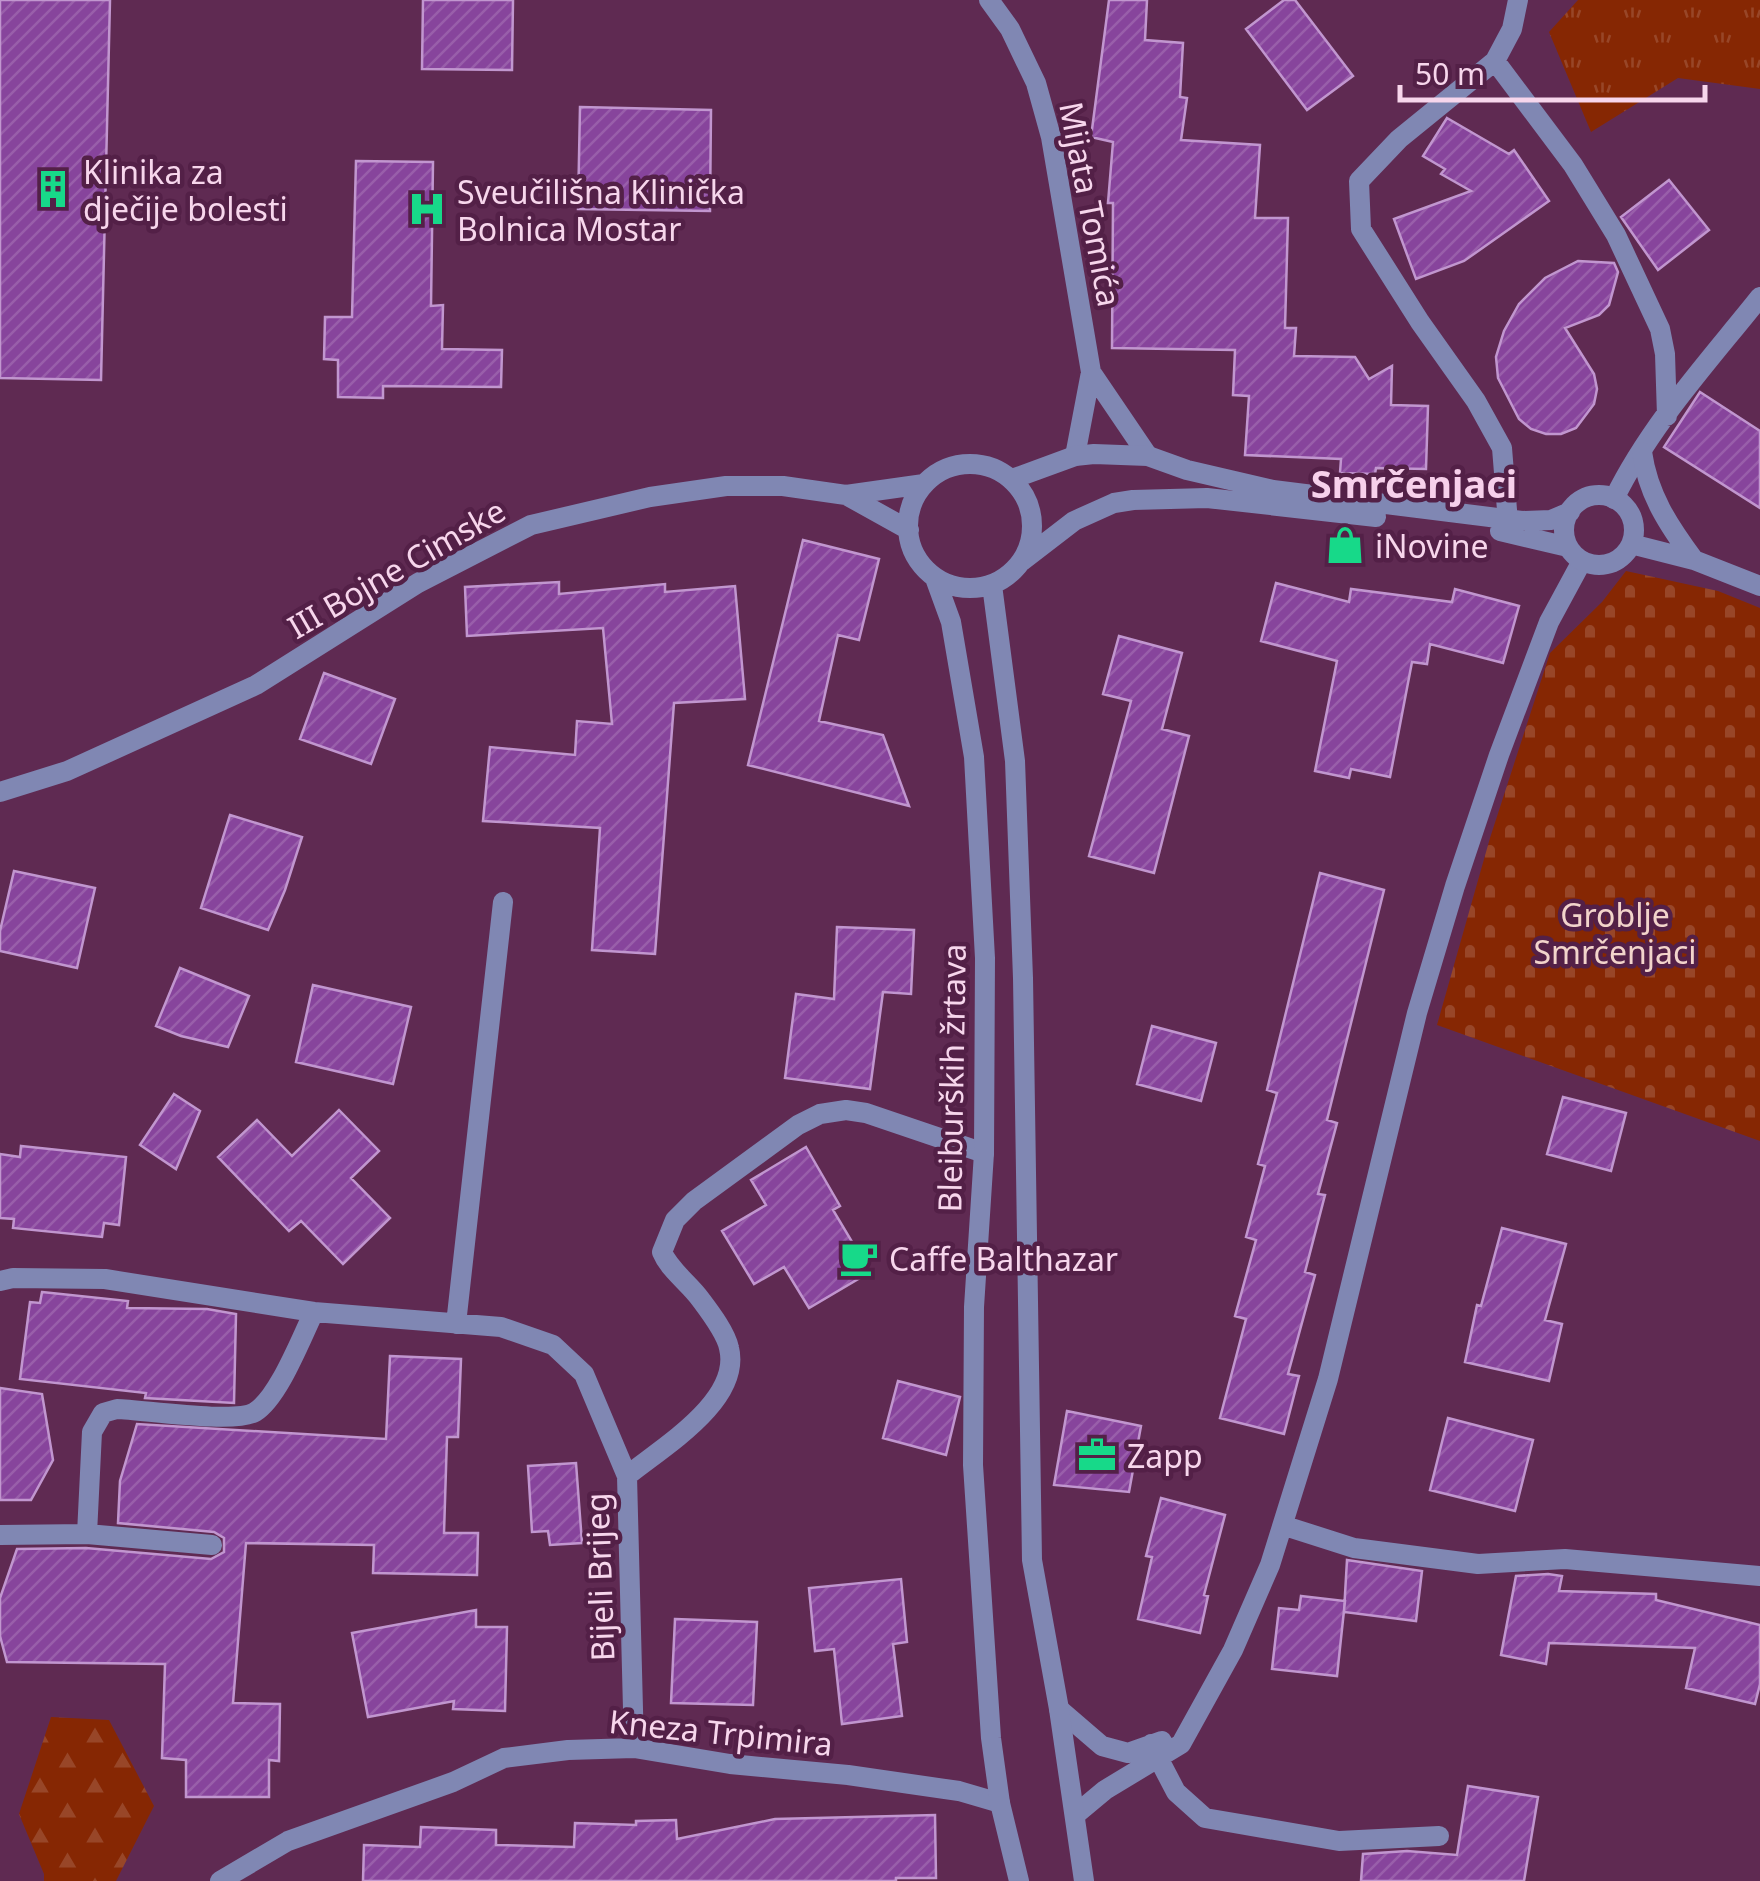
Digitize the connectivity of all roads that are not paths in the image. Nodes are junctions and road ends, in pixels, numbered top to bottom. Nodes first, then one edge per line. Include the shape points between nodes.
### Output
1 (989, 0) edge
2 (1518, 0) edge
3 (1495, 60) junction
4 (1760, 297) edge
5 (1665, 367) junction
6 (1091, 372) junction
7 (1700, 374) junction
8 (1667, 416) junction
9 (1642, 452) junction
10 (1075, 456) junction
11 (1148, 456) junction
12 (1012, 479) junction
13 (924, 484) junction
14 (846, 495) junction
15 (1614, 499) junction
16 (1570, 512) junction
17 (1505, 520) junction
18 (909, 530) junction
19 (1631, 544) junction
20 (1575, 554) junction
21 (1694, 560) junction
22 (1022, 561) junction
23 (935, 578) junction
24 (992, 585) junction
25 (1760, 586) edge
26 (0, 792) edge
27 (502, 902) dead end
28 (984, 1152) junction
29 (0, 1281) edge
30 (314, 1312) junction
31 (456, 1324) junction
32 (626, 1476) junction
33 (1284, 1526) junction
34 (87, 1534) junction
35 (0, 1535) edge
36 (212, 1545) dead end
37 (1760, 1576) edge
38 (1059, 1709) junction
39 (634, 1748) junction
40 (1155, 1752) junction
41 (1000, 1803) junction
42 (1075, 1815) junction
43 (1439, 1836) dead end
44 (220, 1881) edge
45 (1019, 1881) edge
46 (1084, 1881) edge

1 - 6 street, Mijata Tomića via 1036,83 1051,137
2 - 3 street
3 - 5 street via 1616,235 1660,330
3 - 17 street via 1359,181 1361,229 1502,448
4 - 7 street
5 - 7 street via 1674,374
5 - 8 street
6 - 10 street, Mijata Tomića
6 - 11 street, Mijata Tomića
7 - 8 street
8 - 9 street
9 - 15 street
9 - 21 street via 1664,520
10 - 11 street
10 - 12 street
11 - 17 street via 1273,490
12 - 13 street via 984,465 962,464
12 - 22 street via 1031,509 1030,545
13 - 14 street, III Bojne Cimske
13 - 18 street via 913,501
14 - 18 street, III Bojne Cimske
14 - 26 street, III Bojne Cimske via 726,486 531,525 418,583 256,685 67,770
15 - 16 street via 1585,498
15 - 19 street via 1630,513
16 - 17 street via 1551,520
16 - 20 street via 1564,531
18 - 23 street via 920,563
19 - 20 street via 1616,561 1593,565
19 - 21 street
20 - 22 street via 1507,532 1207,498 1114,503 1059,530
20 - 33 street via 1454,886
21 - 25 street
22 - 24 street
23 - 24 street via 973,589
23 - 28 street, Bleiburških žrtava via 951,622 974,757 985,958
24 - 38 street via 1015,761 1032,1560
27 - 31 street
28 - 32 street via 866,1113 820,1114 694,1202 676,1220 662,1252 730,1348 728,1371 700,1420
28 - 41 street, Bleiburških žrtava via 973,1465
29 - 30 street, Bijeli Brijeg via 105,1279
30 - 31 street, Bijeli Brijeg
30 - 34 street via 270,1398 253,1414 104,1414 92,1432
31 - 32 street, Bijeli Brijeg via 501,1327 554,1345 584,1374
32 - 39 street, Bijeli Brijeg
33 - 37 street via 1354,1548 1478,1564 1566,1558
33 - 40 street via 1234,1650 1195,1723 1181,1744
34 - 35 street
34 - 36 street
38 - 40 street via 1102,1746 1128,1754
38 - 42 street
39 - 41 street, Kneza Trpimira via 940,1788
39 - 44 street, Kneza Trpimira via 504,1758 288,1840
40 - 42 street
40 - 43 street via 1176,1792 1205,1818 1339,1840
41 - 45 street, Bleiburških žrtava
42 - 46 street

